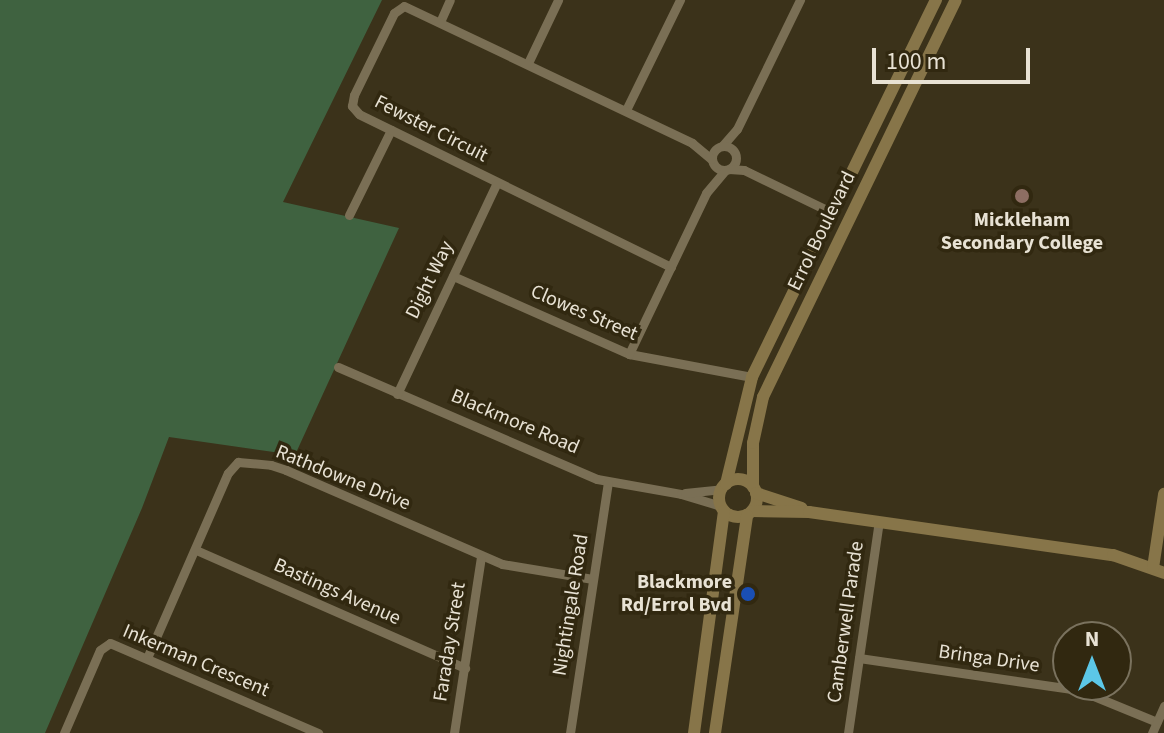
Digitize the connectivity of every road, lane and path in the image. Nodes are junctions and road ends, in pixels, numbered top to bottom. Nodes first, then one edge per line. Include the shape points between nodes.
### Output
1 (450, 0) edge
2 (558, 0) edge
3 (680, 0) edge
4 (800, 0) edge
5 (936, 0) edge
6 (956, 0) edge
7 (440, 22) junction
8 (528, 63) junction
9 (626, 110) junction
10 (737, 129) junction
11 (391, 130) junction
12 (692, 143) junction
13 (721, 146) junction
14 (735, 153) junction
15 (712, 161) junction
16 (727, 170) junction
17 (762, 179) junction
18 (497, 182) junction
19 (706, 193) junction
20 (833, 213) junction
21 (349, 215) dead end
22 (671, 267) junction
23 (453, 276) junction
24 (629, 354) junction
25 (338, 367) dead end
26 (752, 377) junction
27 (397, 394) junction
28 (608, 483) junction
29 (724, 486) junction
30 (755, 490) junction
31 (681, 494) junction
32 (1164, 494) edge
33 (722, 509) junction
34 (809, 512) junction
35 (750, 513) junction
36 (879, 521) junction
37 (196, 550) junction
38 (481, 556) junction
39 (1158, 571) edge
40 (593, 579) junction
41 (147, 658) junction
42 (859, 658) junction
43 (465, 668) junction
44 (1164, 706) edge
45 (1157, 722) junction
46 (847, 731) edge
47 (64, 733) edge
48 (318, 733) edge
49 (454, 733) edge
50 (570, 733) edge
51 (694, 733) edge
52 (715, 733) edge
53 (1152, 733) edge

1 - 7 street
2 - 8 street
3 - 9 street
4 - 10 street
5 - 20 street, Errol Boulevard
6 - 30 street, Errol Boulevard via 763,397 753,443
7 - 8 street, Fewster Circuit
7 - 11 street, Fewster Circuit via 404,6 397,9 354,95 355,110
8 - 9 street, Fewster Circuit
9 - 12 street, Fewster Circuit
10 - 13 street
10 - 14 street
11 - 18 street, Fewster Circuit
11 - 21 street
12 - 13 street, Fewster Circuit
12 - 15 street, Fewster Circuit
13 - 14 street
13 - 15 street
14 - 16 street
14 - 17 street
15 - 16 street, Fewster Circuit
15 - 19 street
16 - 17 street, Fewster Circuit via 744,170
16 - 19 street
17 - 20 street
18 - 22 street, Fewster Circuit
18 - 23 street, Dight Way
19 - 22 street
20 - 26 street, Errol Boulevard
22 - 24 street
23 - 24 street, Clowes Street
23 - 27 street, Dight Way
24 - 26 street, Clowes Street
25 - 27 street, Blackmore Road
26 - 29 street, Errol Boulevard
27 - 28 street, Blackmore Road
28 - 31 street, Blackmore Road
28 - 40 street, Nightingale Road
29 - 30 street via 743,480
29 - 31 street, Blackmore Road
29 - 33 street
30 - 34 street
30 - 35 street
31 - 33 street, Blackmore Road
32 - 39 street
33 - 35 street via 735,517
33 - 51 street
34 - 35 street
34 - 36 street
35 - 52 street
36 - 39 street via 1113,555
36 - 42 street, Camberwell Parade
37 - 38 street, Rathdowne Drive via 228,473 238,462 248,462 286,470
37 - 41 street, Rathdowne Drive
37 - 43 street, Bastings Avenue
38 - 40 street, Rathdowne Drive
38 - 43 street, Faraday Street
40 - 50 street, Nightingale Road
41 - 47 street, Inkerman Crescent via 117,645 102,646
41 - 48 street, Inkerman Crescent
42 - 45 street, Bringa Drive via 1079,690
42 - 46 street, Camberwell Parade
43 - 49 street, Faraday Street
44 - 45 street
45 - 53 street

